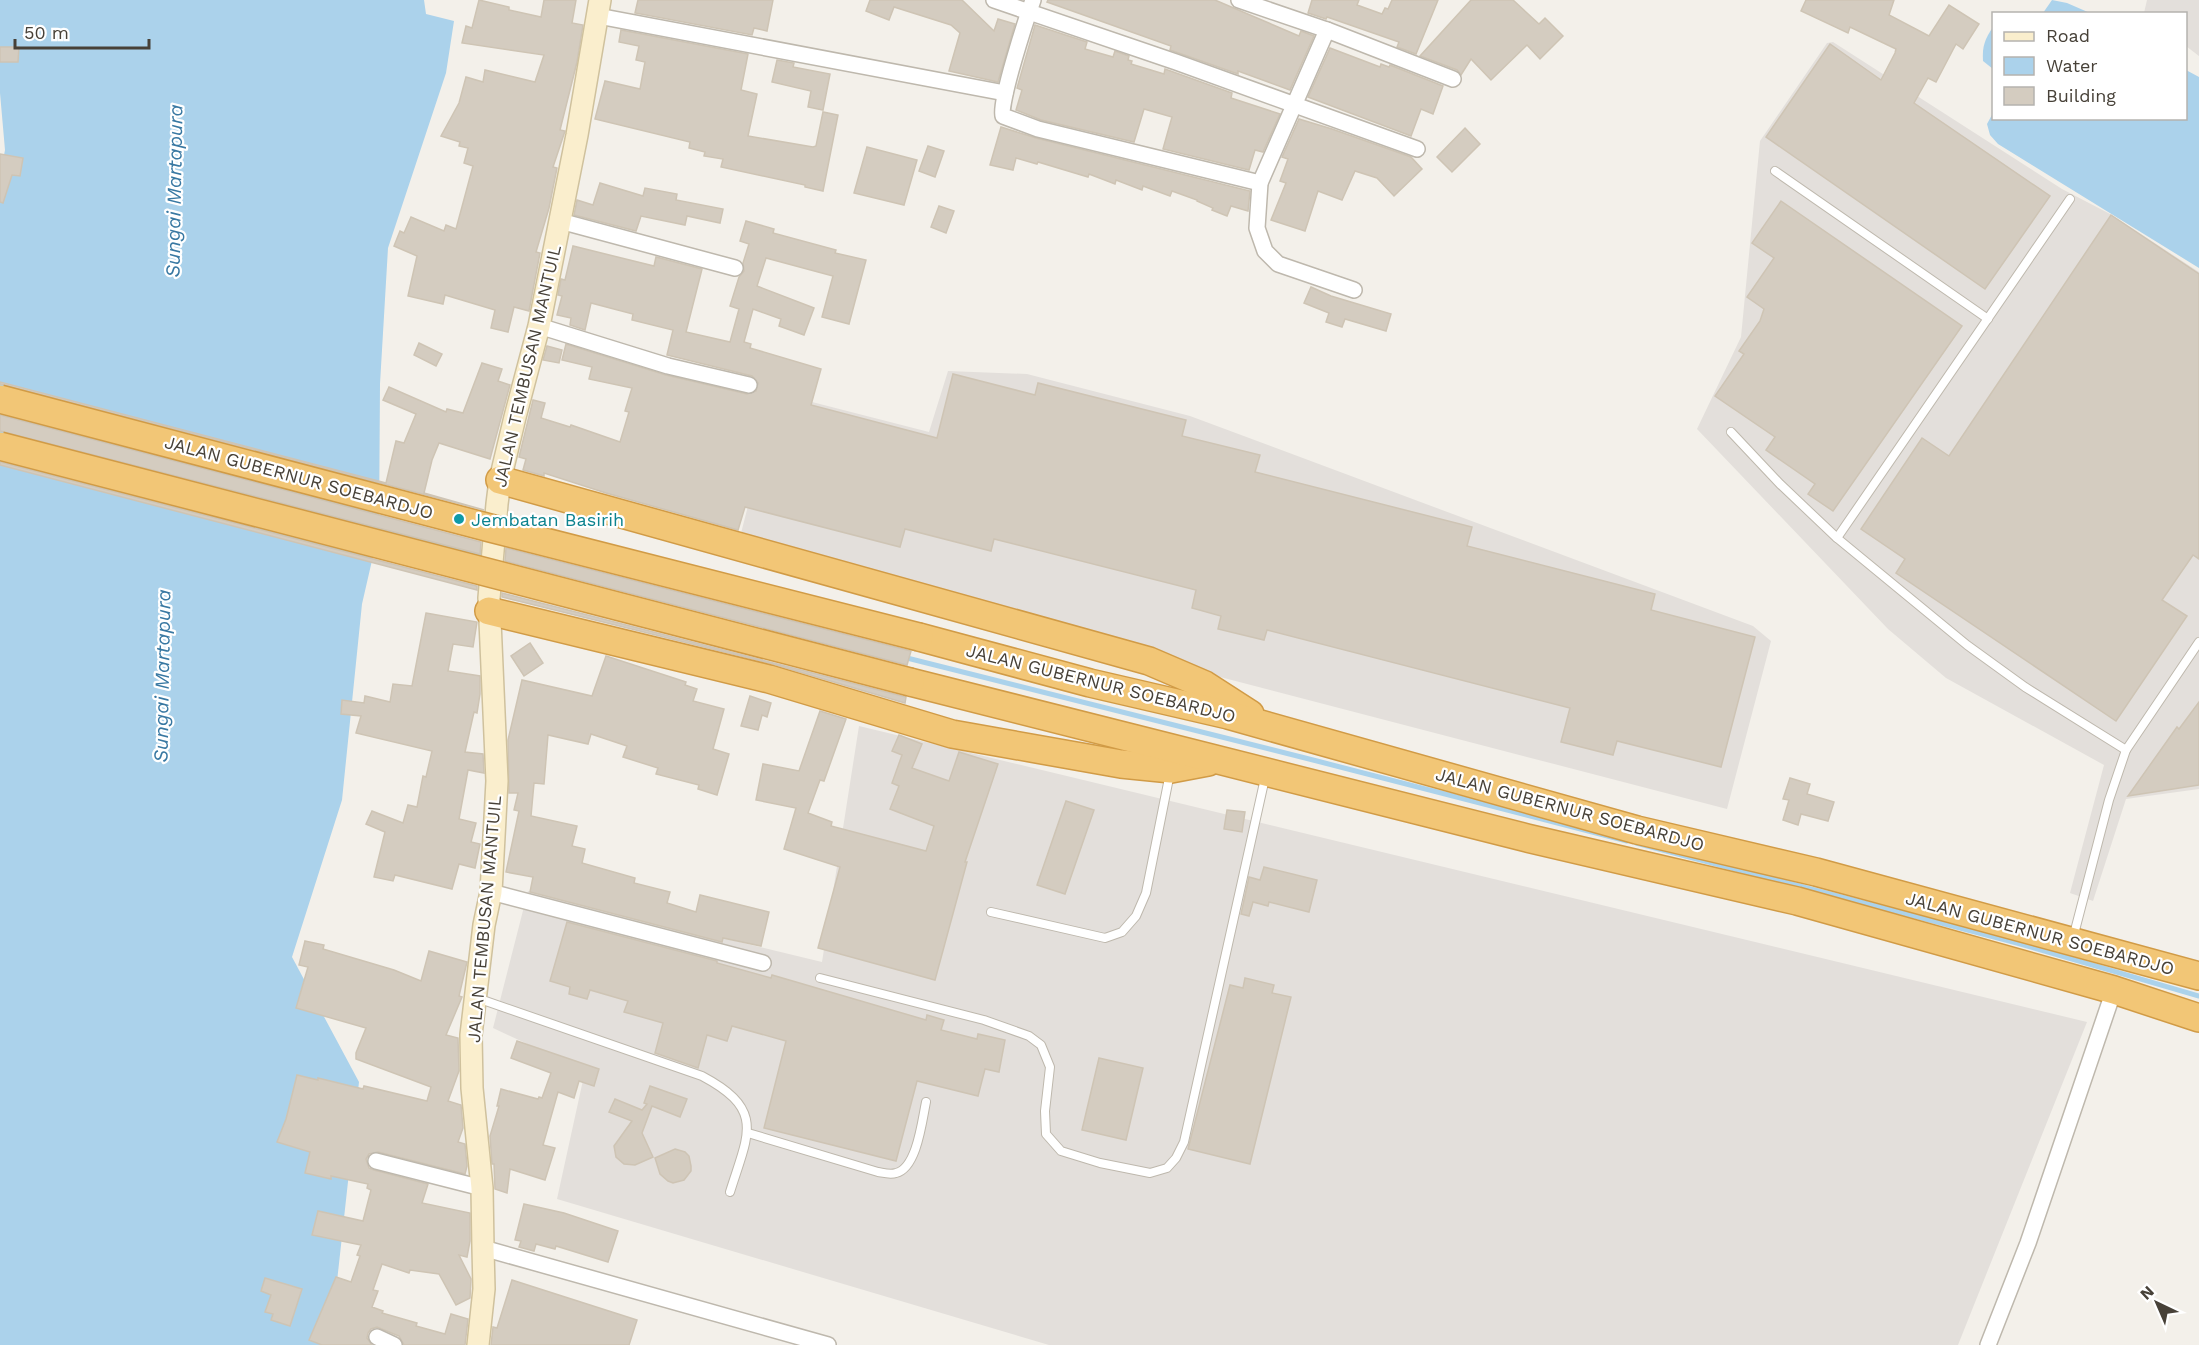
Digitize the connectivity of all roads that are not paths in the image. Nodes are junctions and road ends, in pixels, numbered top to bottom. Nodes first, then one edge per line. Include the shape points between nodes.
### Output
1 (994, 0) edge
2 (1239, 0) edge
3 (1030, 6) edge
4 (599, 8) edge
5 (1327, 30) junction
6 (1453, 79) dead end
7 (1005, 93) junction
8 (1296, 104) junction
9 (1417, 149) dead end
10 (1775, 171) dead end
11 (1260, 183) junction
12 (2070, 199) dead end
13 (560, 221) junction
14 (735, 268) dead end
15 (1354, 290) dead end
16 (1988, 319) junction
17 (539, 326) junction
18 (749, 385) dead end
19 (0, 399) edge
20 (1731, 432) dead end
21 (0, 446) edge
22 (500, 480) junction
23 (1837, 538) junction
24 (489, 611) junction
25 (1005, 621) junction
26 (2199, 642) edge
27 (995, 657) junction
28 (1270, 727) junction
29 (2126, 750) junction
30 (1218, 760) junction
31 (1171, 769) junction
32 (1266, 772) junction
33 (490, 892) junction
34 (991, 912) dead end
35 (2072, 942) junction
36 (763, 963) dead end
37 (2199, 976) edge
38 (820, 978) dead end
39 (2114, 990) junction
40 (475, 997) junction
41 (2199, 1018) edge
42 (926, 1102) dead end
43 (748, 1133) junction
44 (376, 1161) dead end
45 (482, 1188) junction
46 (730, 1192) dead end
47 (483, 1248) junction
48 (377, 1337) dead end
49 (393, 1345) edge
50 (478, 1345) edge
51 (828, 1345) edge
52 (1988, 1345) edge

1 - 3 street
2 - 5 street
3 - 7 street
3 - 8 street
4 - 7 street
4 - 13 street, JALAN TEMBUSAN MANTUIL
5 - 6 street
5 - 8 street
7 - 11 street via 1003,116 1038,129
8 - 9 street
8 - 11 street
10 - 16 lane
11 - 15 street via 1257,228 1271,259
12 - 16 lane
13 - 14 street
13 - 17 street, JALAN TEMBUSAN MANTUIL
16 - 23 lane
17 - 18 street via 668,366
17 - 22 street, JALAN TEMBUSAN MANTUIL
19 - 27 highway, JALAN GUBERNUR SOEBARDJO, bridge
20 - 23 lane
21 - 30 highway, JALAN GUBERNUR SOEBARDJO, bridge
22 - 24 street, JALAN TEMBUSAN MANTUIL
22 - 25 highway
23 - 29 lane via 1986,659
24 - 31 highway via 769,679 952,734
24 - 33 street, JALAN TEMBUSAN MANTUIL via 497,781
25 - 27 highway
25 - 28 highway via 1181,673
26 - 29 lane
27 - 28 highway, JALAN GUBERNUR SOEBARDJO
28 - 35 highway, JALAN GUBERNUR SOEBARDJO via 1637,830 1816,872
29 - 35 lane
30 - 31 highway
30 - 32 highway, JALAN GUBERNUR SOEBARDJO
31 - 34 lane via 1146,893 1136,916 1122,932 1105,938
32 - 38 lane via 1184,1142 1167,1168 1150,1173 1061,1151 1046,1134 1050,1066 1041,1045 1029,1036 984,1020
32 - 39 highway, JALAN GUBERNUR SOEBARDJO via 1797,901
33 - 36 street
33 - 40 street, JALAN TEMBUSAN MANTUIL
35 - 37 highway, JALAN GUBERNUR SOEBARDJO
39 - 41 highway, JALAN GUBERNUR SOEBARDJO
39 - 52 street via 2028,1243
40 - 43 lane via 702,1076 733,1098 745,1113
40 - 45 street, JALAN TEMBUSAN MANTUIL via 472,1088
42 - 43 lane via 915,1152 899,1173 878,1172
43 - 46 lane
44 - 45 street
45 - 47 street, JALAN TEMBUSAN MANTUIL
47 - 50 street, JALAN TEMBUSAN MANTUIL via 484,1289
47 - 51 street
48 - 49 street

